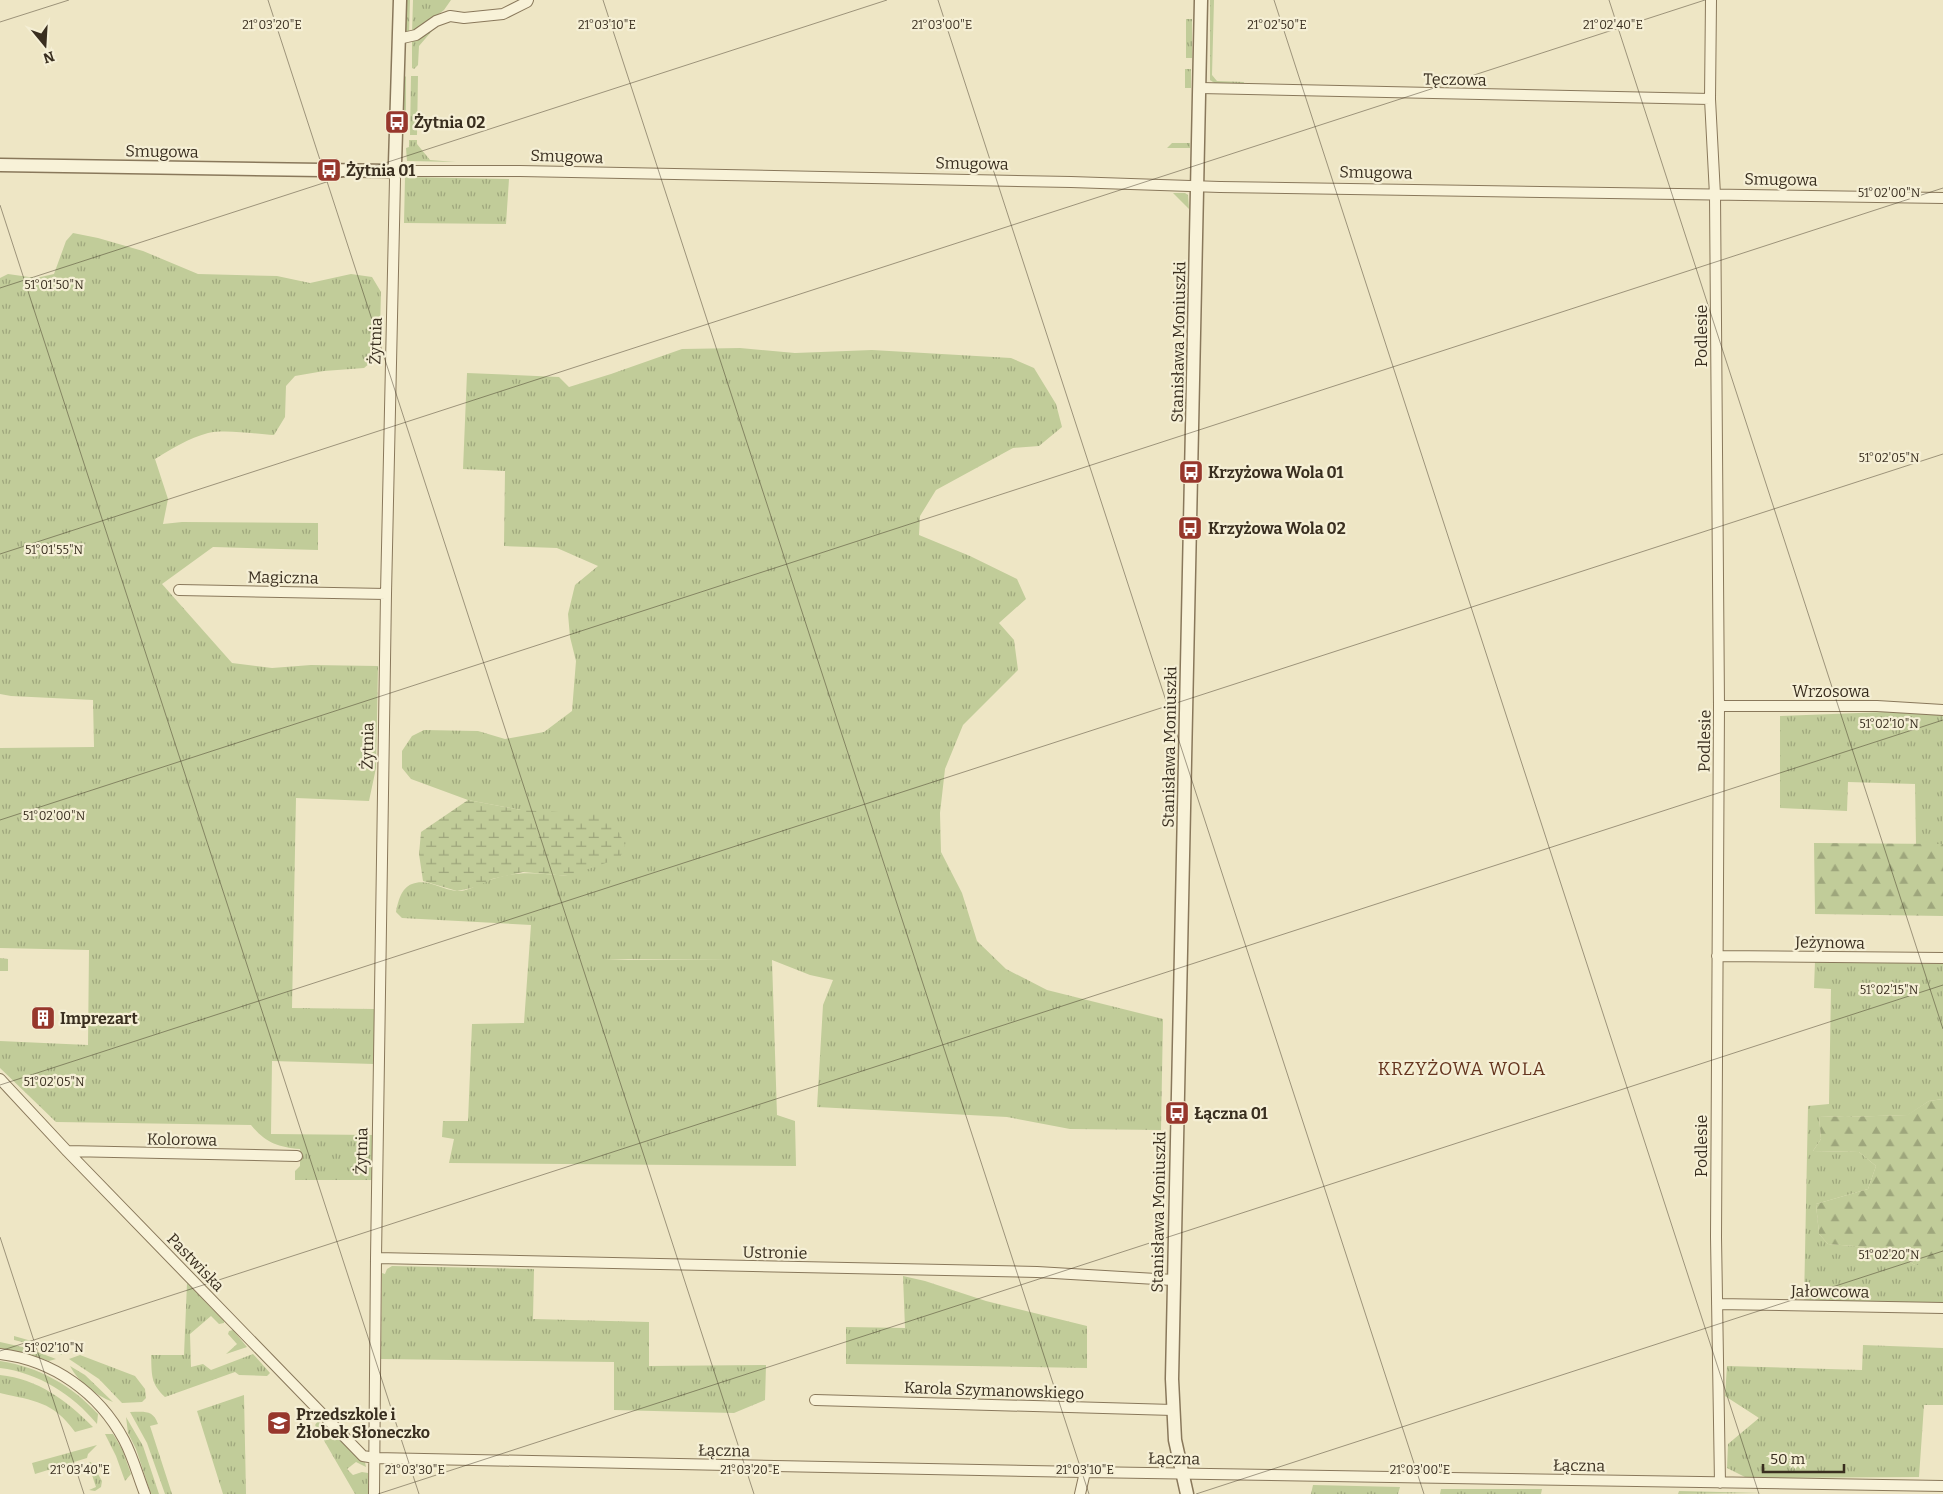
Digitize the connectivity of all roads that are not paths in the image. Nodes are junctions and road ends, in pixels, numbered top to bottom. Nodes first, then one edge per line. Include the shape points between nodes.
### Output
1 (400, 0) edge
2 (528, 0) edge
3 (1201, 0) edge
4 (1711, 0) edge
5 (398, 39) junction
6 (1200, 88) junction
7 (1710, 99) junction
8 (0, 165) edge
9 (393, 169) junction
10 (1198, 186) junction
11 (1715, 195) junction
12 (1943, 198) edge
13 (179, 590) dead end
14 (386, 594) junction
15 (1719, 706) junction
16 (1943, 710) edge
17 (1717, 956) junction
18 (1943, 958) edge
19 (0, 1079) edge
20 (67, 1151) junction
21 (297, 1156) dead end
22 (376, 1258) junction
23 (1173, 1280) junction
24 (1717, 1304) junction
25 (1943, 1308) edge
26 (0, 1354) edge
27 (815, 1400) dead end
28 (1173, 1410) junction
29 (375, 1458) junction
30 (1085, 1472) junction
31 (1182, 1473) junction
32 (1720, 1483) junction
33 (1943, 1486) edge
34 (145, 1494) edge
35 (374, 1494) edge
36 (1080, 1494) edge
37 (1187, 1494) edge

1 - 5 street, Żytnia
2 - 5 street via 503,14 464,18 450,16 436,21 411,38
3 - 6 street, Stanisława Moniuszki
4 - 7 street, Podlesie
5 - 9 street, Żytnia
6 - 7 street, Tęczowa
6 - 10 street, Stanisława Moniuszki
7 - 11 street, Podlesie
8 - 9 street, Smugowa
9 - 10 street, Smugowa
9 - 14 street, Żytnia
10 - 11 street, Smugowa
10 - 23 street, Stanisława Moniuszki
11 - 12 street, Smugowa
11 - 15 street, Podlesie
13 - 14 street, Magiczna
14 - 22 street, Żytnia
15 - 16 street, Wrzosowa via 1877,706
15 - 17 street, Podlesie
17 - 18 street, Jeżynowa
17 - 24 street, Podlesie
19 - 20 street, Pastwiska
20 - 21 street, Kolorowa
20 - 29 street, Pastwiska via 363,1456
22 - 23 street, Ustronie via 1037,1272
22 - 29 street, Żytnia
23 - 28 street, Stanisława Moniuszki
24 - 25 street, Jałowcowa
24 - 32 street, Podlesie
26 - 34 street via 40,1363 83,1389 112,1419 135,1464
27 - 28 street, Karola Szymanowskiego
28 - 31 street, Stanisława Moniuszki
29 - 30 street, Łączna
29 - 35 street, Żytnia
30 - 31 street, Łączna
30 - 36 street
31 - 32 street, Łączna
31 - 37 street, Stanisława Moniuszki
32 - 33 street, Łączna

